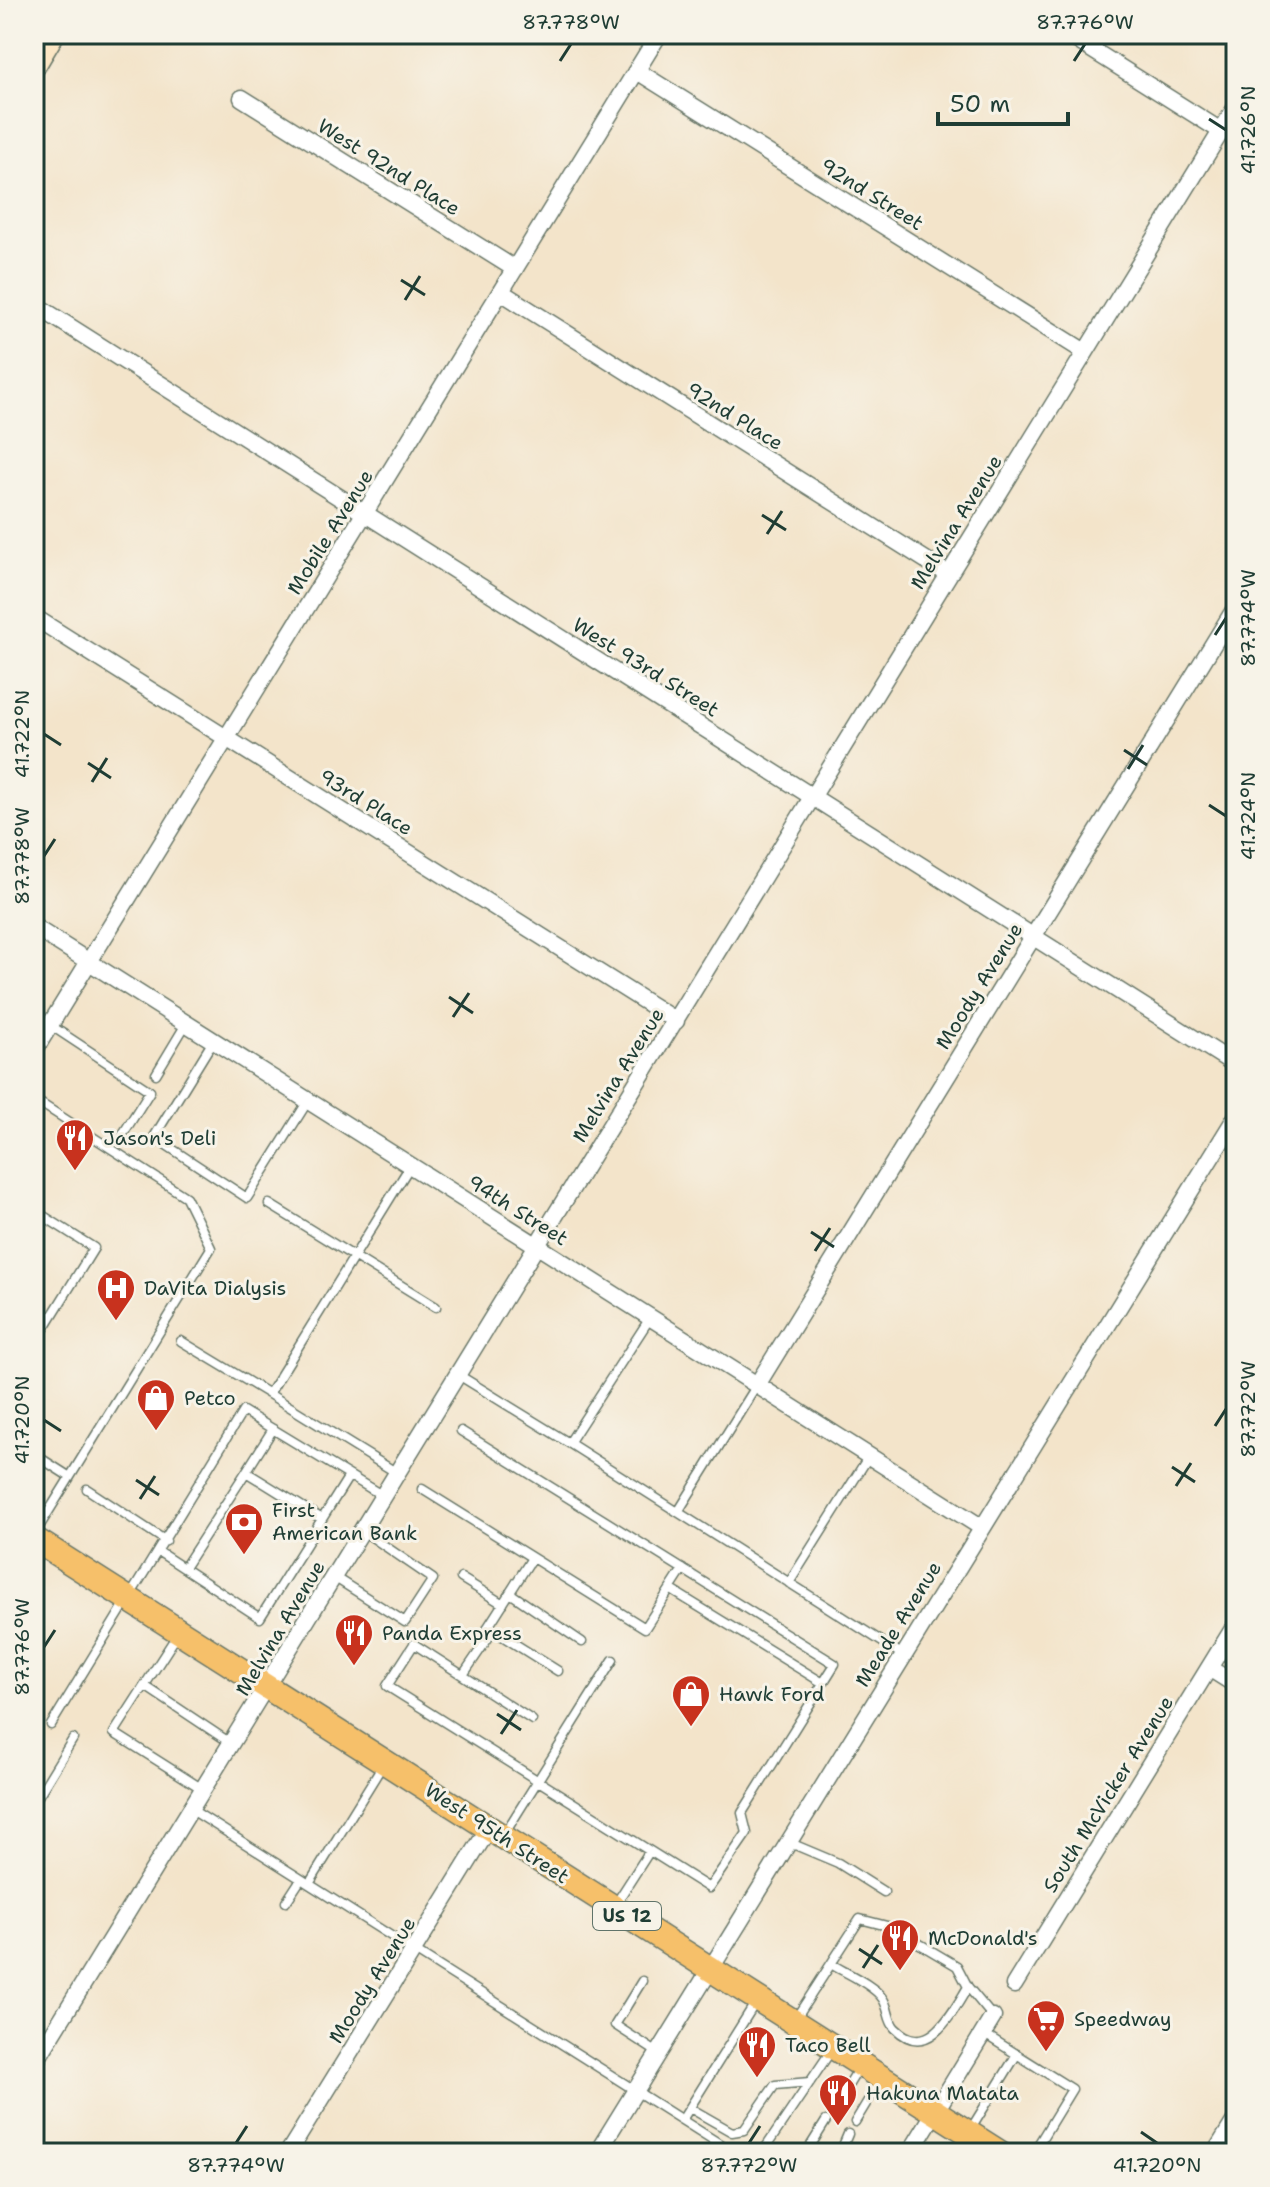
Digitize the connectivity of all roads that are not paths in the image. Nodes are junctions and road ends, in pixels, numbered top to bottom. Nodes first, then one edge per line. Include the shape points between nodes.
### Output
1 (53, 34) edge
2 (659, 34) edge
3 (1067, 34) edge
4 (34, 66) edge
5 (637, 71) junction
6 (242, 98) dead end
7 (1236, 107) edge
8 (1221, 131) junction
9 (515, 269) junction
10 (501, 292) junction
11 (34, 304) edge
12 (1085, 352) junction
13 (365, 512) junction
14 (948, 574) junction
15 (1236, 607) edge
16 (34, 617) edge
17 (227, 738) junction
18 (811, 796) junction
19 (34, 927) edge
20 (1033, 937) junction
21 (89, 962) junction
22 (676, 1021) junction
23 (187, 1023) junction
24 (50, 1025) junction
25 (214, 1040) junction
26 (34, 1051) edge
27 (1236, 1065) edge
28 (156, 1074) dead end
29 (34, 1099) edge
30 (308, 1100) junction
31 (1236, 1117) edge
32 (123, 1134) dead end
33 (411, 1165) junction
34 (269, 1204) dead end
35 (34, 1210) edge
36 (536, 1245) junction
37 (354, 1257) junction
38 (436, 1307) dead end
39 (650, 1317) junction
40 (181, 1341) dead end
41 (34, 1345) edge
42 (457, 1374) junction
43 (757, 1385) junction
44 (269, 1394) junction
45 (273, 1429) junction
46 (461, 1431) dead end
47 (569, 1443) junction
48 (34, 1454) edge
49 (869, 1456) junction
50 (246, 1472) junction
51 (398, 1473) junction
52 (349, 1476) junction
53 (70, 1477) junction
54 (87, 1489) dead end
55 (422, 1489) dead end
56 (383, 1497) junction
57 (678, 1512) junction
58 (322, 1519) junction
59 (981, 1527) junction
60 (363, 1531) junction
61 (166, 1541) junction
62 (36, 1543) edge
63 (159, 1552) junction
64 (532, 1558) junction
65 (184, 1568) junction
66 (683, 1569) junction
67 (334, 1577) junction
68 (461, 1578) dead end
69 (789, 1583) junction
70 (670, 1589) junction
71 (510, 1593) junction
72 (130, 1601) junction
73 (503, 1604) junction
74 (1236, 1624) edge
75 (493, 1631) junction
76 (180, 1632) junction
77 (582, 1642) dead end
78 (903, 1655) junction
79 (613, 1660) dead end
80 (1209, 1668) junction
81 (558, 1671) dead end
82 (463, 1675) junction
83 (823, 1683) junction
84 (1236, 1685) edge
85 (145, 1686) junction
86 (268, 1688) junction
87 (532, 1720) dead end
88 (51, 1725) dead end
89 (73, 1739) dead end
90 (232, 1745) junction
91 (385, 1762) junction
92 (536, 1783) junction
93 (204, 1790) junction
94 (34, 1803) edge
95 (192, 1810) junction
96 (496, 1832) junction
97 (788, 1841) junction
98 (649, 1852) junction
99 (305, 1881) junction
100 (884, 1892) dead end
101 (286, 1902) dead end
102 (614, 1908) junction
103 (414, 1950) junction
104 (831, 1964) junction
105 (709, 1969) junction
106 (642, 1981) dead end
107 (1014, 1985) dead end
108 (968, 1987) junction
109 (758, 1999) junction
110 (993, 2017) joint
111 (793, 2022) junction
112 (983, 2033) junction
113 (833, 2047) junction
114 (658, 2053) junction
115 (1017, 2054) junction
116 (34, 2064) edge
117 (861, 2065) junction
118 (882, 2078) junction
119 (810, 2082) junction
120 (635, 2090) junction
121 (690, 2108) junction
122 (834, 2109) dead end
123 (935, 2112) junction
124 (1236, 2119) edge
125 (682, 2120) junction
126 (826, 2121) dead end
127 (855, 2122) dead end
128 (968, 2133) junction
129 (848, 2134) dead end
130 (288, 2153) edge
131 (597, 2153) edge
132 (734, 2153) edge
133 (762, 2153) edge
134 (811, 2153) edge
135 (840, 2153) edge
136 (910, 2153) edge
137 (1000, 2153) edge
138 (1033, 2153) edge
139 (1215, 2153) edge

1 - 4 main road
2 - 5 street, Mobile Avenue
3 - 8 street
5 - 9 street, Mobile Avenue
5 - 12 street, 92nd Street
6 - 9 street, West 92nd Place
7 - 8 street, Melvina Avenue
8 - 12 street, Melvina Avenue
9 - 10 street, Mobile Avenue
10 - 13 street, Mobile Avenue
10 - 14 street, 92nd Place
11 - 13 street, West 93rd Street
12 - 14 street, Melvina Avenue
13 - 17 street, Mobile Avenue
13 - 18 street, West 93rd Street
14 - 18 street, Melvina Avenue
15 - 20 street, Moody Avenue
16 - 17 street, 93rd Place
17 - 21 street, Mobile Avenue
17 - 22 street, 93rd Place
18 - 20 street, West 93rd Street
18 - 22 street, Melvina Avenue
19 - 21 street, 94th Street
20 - 27 street, West 93rd Street
20 - 43 street, Moody Avenue
21 - 23 street, 94th Street
21 - 24 street, Mobile Avenue
22 - 36 street, Melvina Avenue
23 - 25 street, 94th Street
23 - 28 lane
24 - 26 street, Mobile Avenue
24 - 32 lane via 150,1091
25 - 30 street, 94th Street
25 - 30 lane via 154,1137 247,1198
29 - 53 lane via 186,1197 211,1248
30 - 33 street, 94th Street
31 - 59 street, Meade Avenue
33 - 36 street, 94th Street
33 - 37 lane
34 - 37 lane
35 - 41 lane via 94,1248
36 - 39 street, 94th Street
36 - 42 street, Melvina Avenue
37 - 38 lane
37 - 44 lane
39 - 43 street, 94th Street
39 - 47 lane
40 - 44 lane
42 - 47 lane
42 - 51 street, Melvina Avenue
43 - 49 street, 94th Street
43 - 57 lane
44 - 51 lane
45 - 50 lane
45 - 52 lane
45 - 61 lane via 243,1411
46 - 66 lane
47 - 57 lane
48 - 53 lane
49 - 59 street, 94th Street
49 - 69 lane
50 - 58 lane
50 - 65 lane
51 - 56 street, Melvina Avenue
52 - 56 lane
52 - 58 lane
53 - 62 lane
54 - 61 lane
55 - 64 lane
56 - 60 street, Melvina Avenue
57 - 69 lane
58 - 65 lane via 260,1618
59 - 78 street, Meade Avenue
60 - 67 street, Melvina Avenue
60 - 67 lane via 433,1579 405,1622
61 - 63 lane
62 - 72 main road, West 95th Street / US 12
63 - 65 lane
63 - 72 lane
64 - 70 lane via 645,1628
64 - 71 lane
66 - 70 lane
66 - 83 lane via 835,1664
67 - 86 street, Melvina Avenue
68 - 73 lane
69 - 78 lane
70 - 83 lane
71 - 73 lane
71 - 77 lane
72 - 76 main road, West 95th Street / US 12
72 - 88 lane
73 - 75 lane via 488,1627
74 - 80 street, South McVicker Avenue
75 - 81 lane
75 - 82 lane
76 - 85 lane
76 - 86 main road, West 95th Street / US 12
78 - 97 street, Meade Avenue
79 - 92 lane
80 - 84 street
80 - 107 street, South McVicker Avenue
82 - 87 lane
82 - 92 lane via 414,1644 387,1686
83 - 98 lane via 742,1813 747,1833 709,1888
85 - 90 lane
85 - 93 lane via 114,1733
86 - 90 street, Melvina Avenue
86 - 91 main road, West 95th Street / US 12
89 - 94 lane
90 - 93 street, Melvina Avenue
91 - 96 main road, West 95th Street / US 12
91 - 99 lane
92 - 96 lane
92 - 98 lane
93 - 95 street, Melvina Avenue
95 - 99 lane
95 - 116 street, Melvina Avenue
96 - 102 main road, West 95th Street / US 12
96 - 103 street, Moody Avenue
97 - 100 lane via 838,1863
97 - 105 street, Meade Avenue
98 - 102 lane
99 - 101 lane
99 - 103 lane
102 - 105 main road, West 95th Street / US 12
103 - 120 lane
103 - 130 street, Moody Avenue
104 - 108 lane via 860,1919 891,1927 957,1966
104 - 108 lane via 883,1998 894,2027 909,2037 926,2039 942,2029
104 - 111 lane
105 - 109 main road, West 95th Street / US 12
105 - 114 street, Meade Avenue
106 - 114 lane via 615,2025
108 - 110 lane
109 - 111 main road, West 95th Street / US 12
109 - 121 lane
110 - 112 street
111 - 113 main road, West 95th Street / US 12
112 - 115 lane
112 - 123 street
113 - 117 main road, West 95th Street / US 12
113 - 119 lane
114 - 120 street, Meade Avenue
115 - 128 lane
115 - 138 lane via 1072,2089
117 - 118 main road, West 95th Street / US 12
117 - 122 lane
118 - 123 main road, West 95th Street / US 12
118 - 127 lane
119 - 121 lane via 775,2085 744,2130 732,2132
119 - 133 lane
120 - 125 lane
120 - 131 street, Meade Avenue
121 - 125 lane
123 - 128 main road, West 95th Street / US 12
123 - 136 street
124 - 139 street
125 - 132 lane
126 - 134 lane
128 - 137 main road, West 95th Street / US 12
129 - 135 lane

